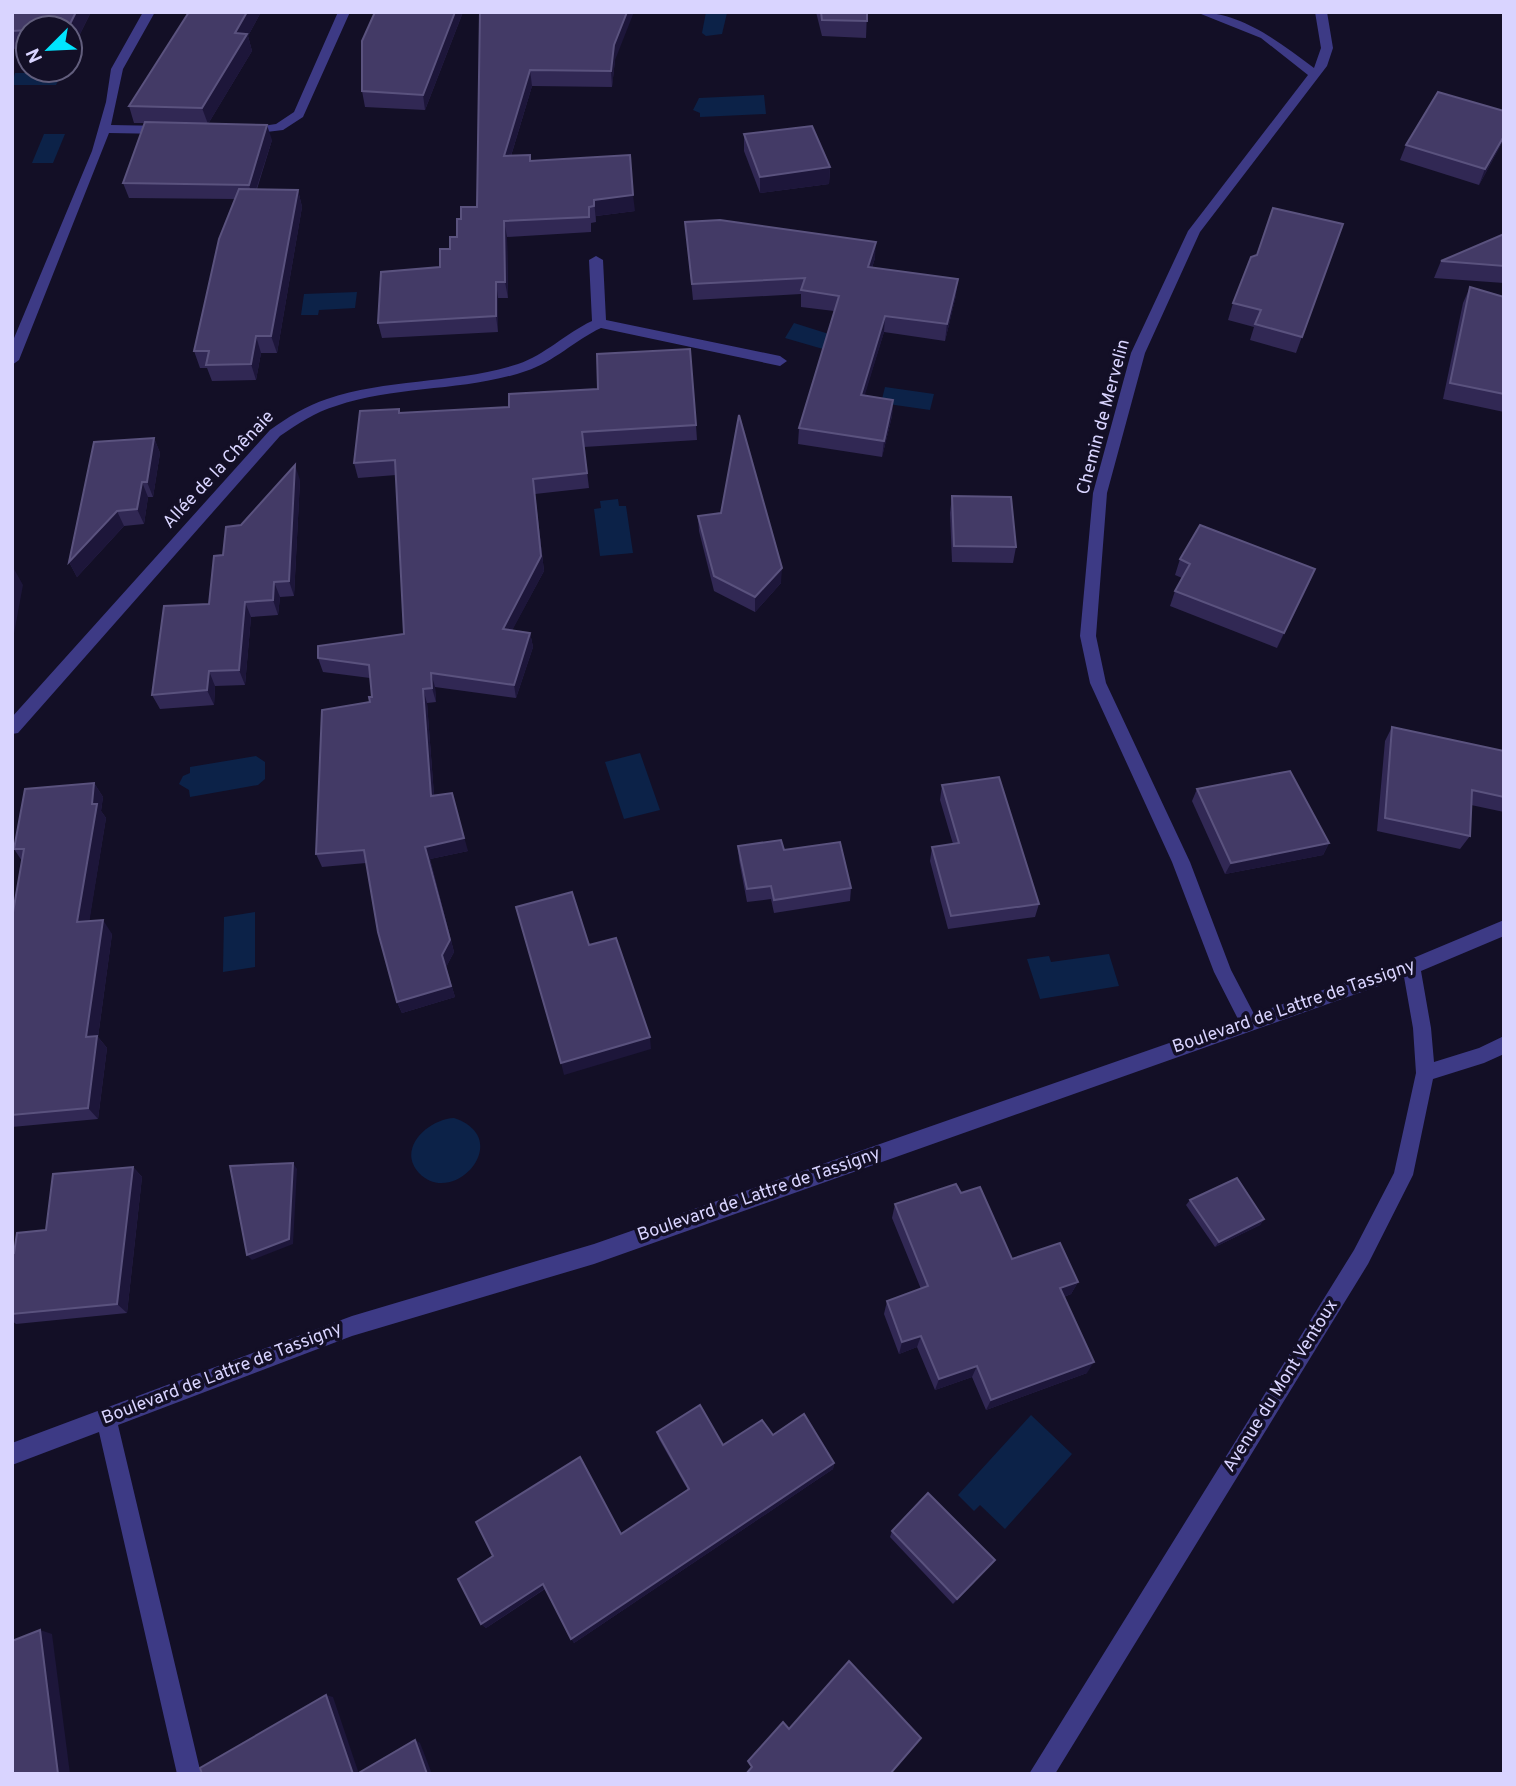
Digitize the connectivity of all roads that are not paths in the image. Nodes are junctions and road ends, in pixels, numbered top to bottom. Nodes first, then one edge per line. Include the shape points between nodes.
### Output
1 (149, 12) edge
2 (344, 12) edge
3 (1202, 12) edge
4 (1321, 12) edge
5 (1315, 75) junction
6 (105, 129) junction
7 (183, 131) edge
8 (235, 132) edge
9 (596, 260) dead end
10 (599, 323) junction
11 (12, 360) edge
12 (780, 361) dead end
13 (12, 728) edge
14 (1504, 928) edge
15 (1411, 967) junction
16 (1250, 1022) junction
17 (1504, 1044) edge
18 (1425, 1073) junction
19 (106, 1418) junction
20 (12, 1454) edge
21 (189, 1774) edge
22 (1041, 1774) edge

1 - 6 street via 117,69
2 - 8 street via 299,114 279,127
3 - 5 street via 1265,36
4 - 5 street, Chemin de Mervelin via 1327,48
5 - 16 street, Chemin de Mervelin via 1194,231 1138,353 1100,493 1088,636 1098,683 1181,862 1223,972
6 - 7 street
6 - 11 street
9 - 10 street
10 - 12 street
10 - 13 street, Allée de la Chênaie via 580,331 551,355 523,367 356,395 289,422
14 - 15 street, Boulevard de Lattre de Tassigny
15 - 16 street, Boulevard de Lattre de Tassigny
15 - 18 street, Avenue du Mont Ventoux
16 - 19 street, Boulevard de Lattre de Tassigny via 594,1254 352,1326
17 - 18 street
18 - 22 street, Avenue du Mont Ventoux via 1403,1175 1361,1257
19 - 20 street, Boulevard de Lattre de Tassigny
19 - 21 street

